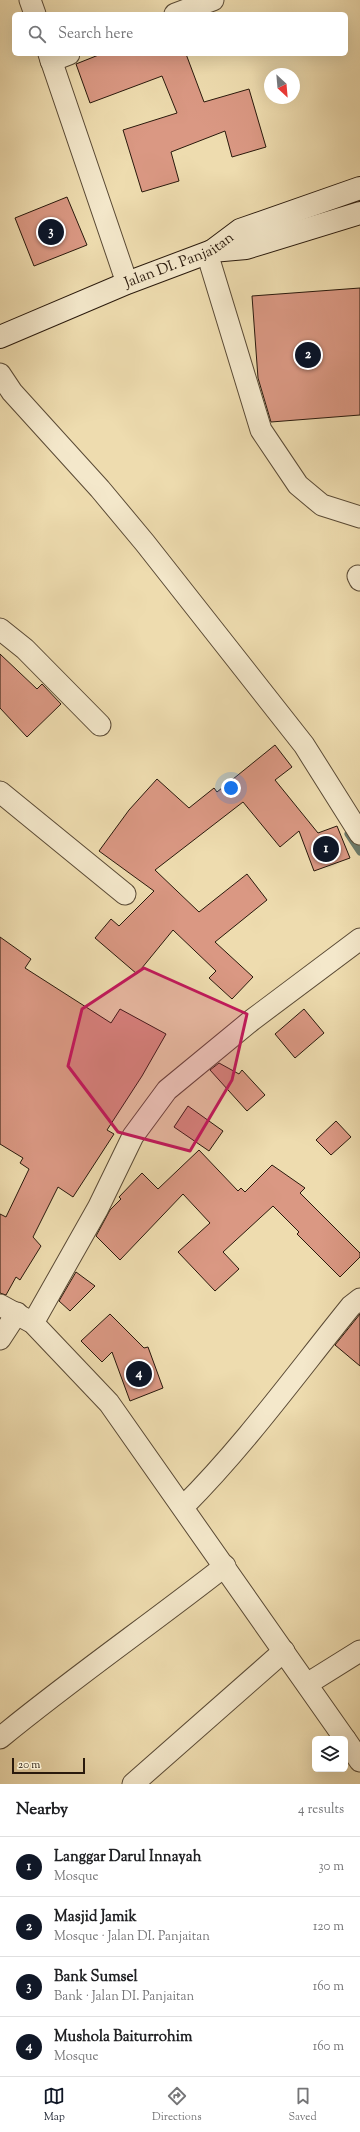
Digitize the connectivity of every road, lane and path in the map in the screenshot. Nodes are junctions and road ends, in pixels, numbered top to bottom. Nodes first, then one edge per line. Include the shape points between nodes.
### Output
1 (30, 0) edge
2 (213, 0) edge
3 (179, 8) edge
4 (34, 12) edge
5 (57, 56) edge
6 (360, 188) edge
7 (360, 213) edge
8 (210, 252) junction
9 (127, 283) junction
10 (0, 337) edge
11 (0, 374) edge
12 (360, 517) edge
13 (0, 629) edge
14 (100, 725) dead end
15 (0, 792) edge
16 (360, 834) edge
17 (125, 894) dead end
18 (360, 939) edge
19 (360, 1299) edge
20 (17, 1314) edge
21 (0, 1339) edge
22 (183, 1507) junction
23 (225, 1566) junction
24 (360, 1650) edge
25 (284, 1651) junction
26 (307, 1684) junction
27 (343, 1736) edge
28 (0, 1738) edge
29 (348, 1743) edge
30 (360, 1761) edge
31 (134, 1784) edge

1 - 4 street
2 - 3 street
5 - 9 street
6 - 8 main road, Jalan DI. Panjaitan via 240,230
7 - 8 main road via 246,248
8 - 9 main road, Jalan DI. Panjaitan
8 - 12 street via 261,430 298,485 322,505
9 - 10 main road, Jalan DI. Panjaitan
11 - 16 street via 12,392 145,543 304,745
13 - 14 street via 25,649
15 - 17 street
18 - 20 street via 252,1020 167,1090 133,1136 98,1208
19 - 22 street via 351,1306 247,1439
20 - 21 street
20 - 22 street via 109,1403
22 - 23 street
23 - 25 street
23 - 28 street
24 - 26 street
25 - 26 street
25 - 31 street
26 - 27 street
29 - 30 street

